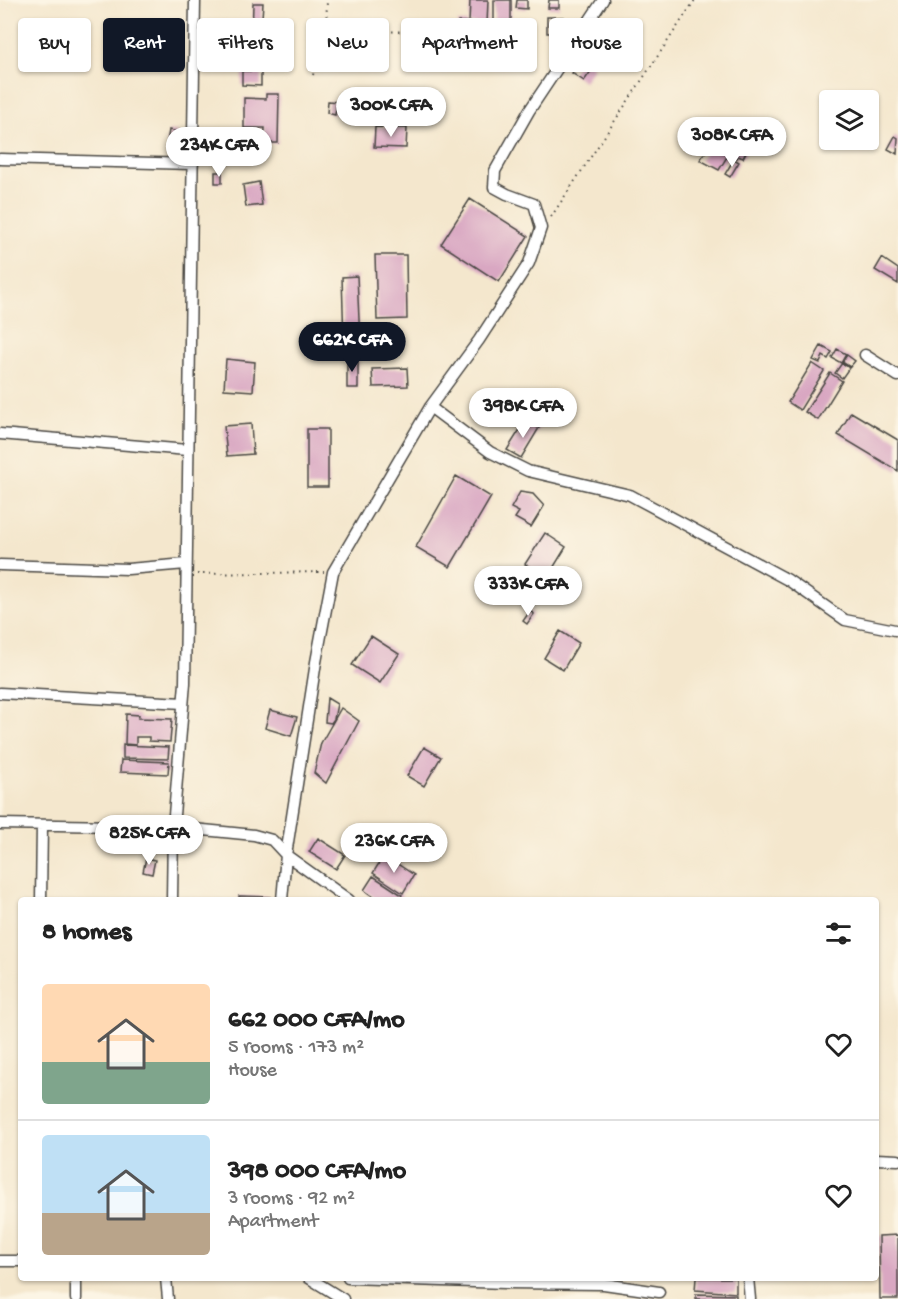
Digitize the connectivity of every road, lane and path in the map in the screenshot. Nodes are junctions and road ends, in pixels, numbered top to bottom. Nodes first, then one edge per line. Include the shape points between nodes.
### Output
1 (195, 0) edge
2 (327, 0) edge
3 (603, 0) edge
4 (695, 0) edge
5 (326, 18) edge
6 (315, 72) edge
7 (314, 75) dead end
8 (0, 159) edge
9 (193, 164) junction
10 (541, 228) junction
11 (865, 355) dead end
12 (898, 376) edge
13 (430, 407) junction
14 (0, 434) edge
15 (187, 450) junction
16 (0, 565) edge
17 (186, 569) junction
18 (333, 572) junction
19 (897, 632) edge
20 (0, 693) edge
21 (183, 703) junction
22 (0, 824) edge
23 (42, 825) junction
24 (173, 827) junction
25 (286, 855) junction
26 (41, 897) edge
27 (172, 897) edge
28 (282, 897) edge
29 (345, 897) edge
30 (879, 1159) edge
31 (898, 1160) edge
32 (0, 1261) edge
33 (18, 1261) edge
34 (76, 1281) edge
35 (166, 1281) edge
36 (314, 1281) edge
37 (427, 1281) edge
38 (748, 1281) edge
39 (659, 1292) dead end
40 (75, 1299) edge
41 (168, 1299) edge
42 (343, 1299) edge
43 (750, 1299) edge

1 - 9 street
2 - 5 path
3 - 10 street via 529,111 495,171 494,187 534,204
4 - 10 path
6 - 7 path
8 - 9 street
9 - 15 street
10 - 13 street via 529,264
11 - 12 street
13 - 18 street
13 - 19 street via 490,453 528,471 630,495 788,580 845,620
14 - 15 street
15 - 17 street
16 - 17 street
17 - 18 path
17 - 21 street
18 - 25 street
20 - 21 street
21 - 24 street
22 - 23 street
23 - 24 street
23 - 26 street
24 - 25 street via 254,835 272,840
24 - 27 street
25 - 28 street
25 - 29 street
30 - 31 street
32 - 33 street
34 - 40 street
35 - 41 street
36 - 42 street
37 - 39 street via 604,1284
38 - 43 street

